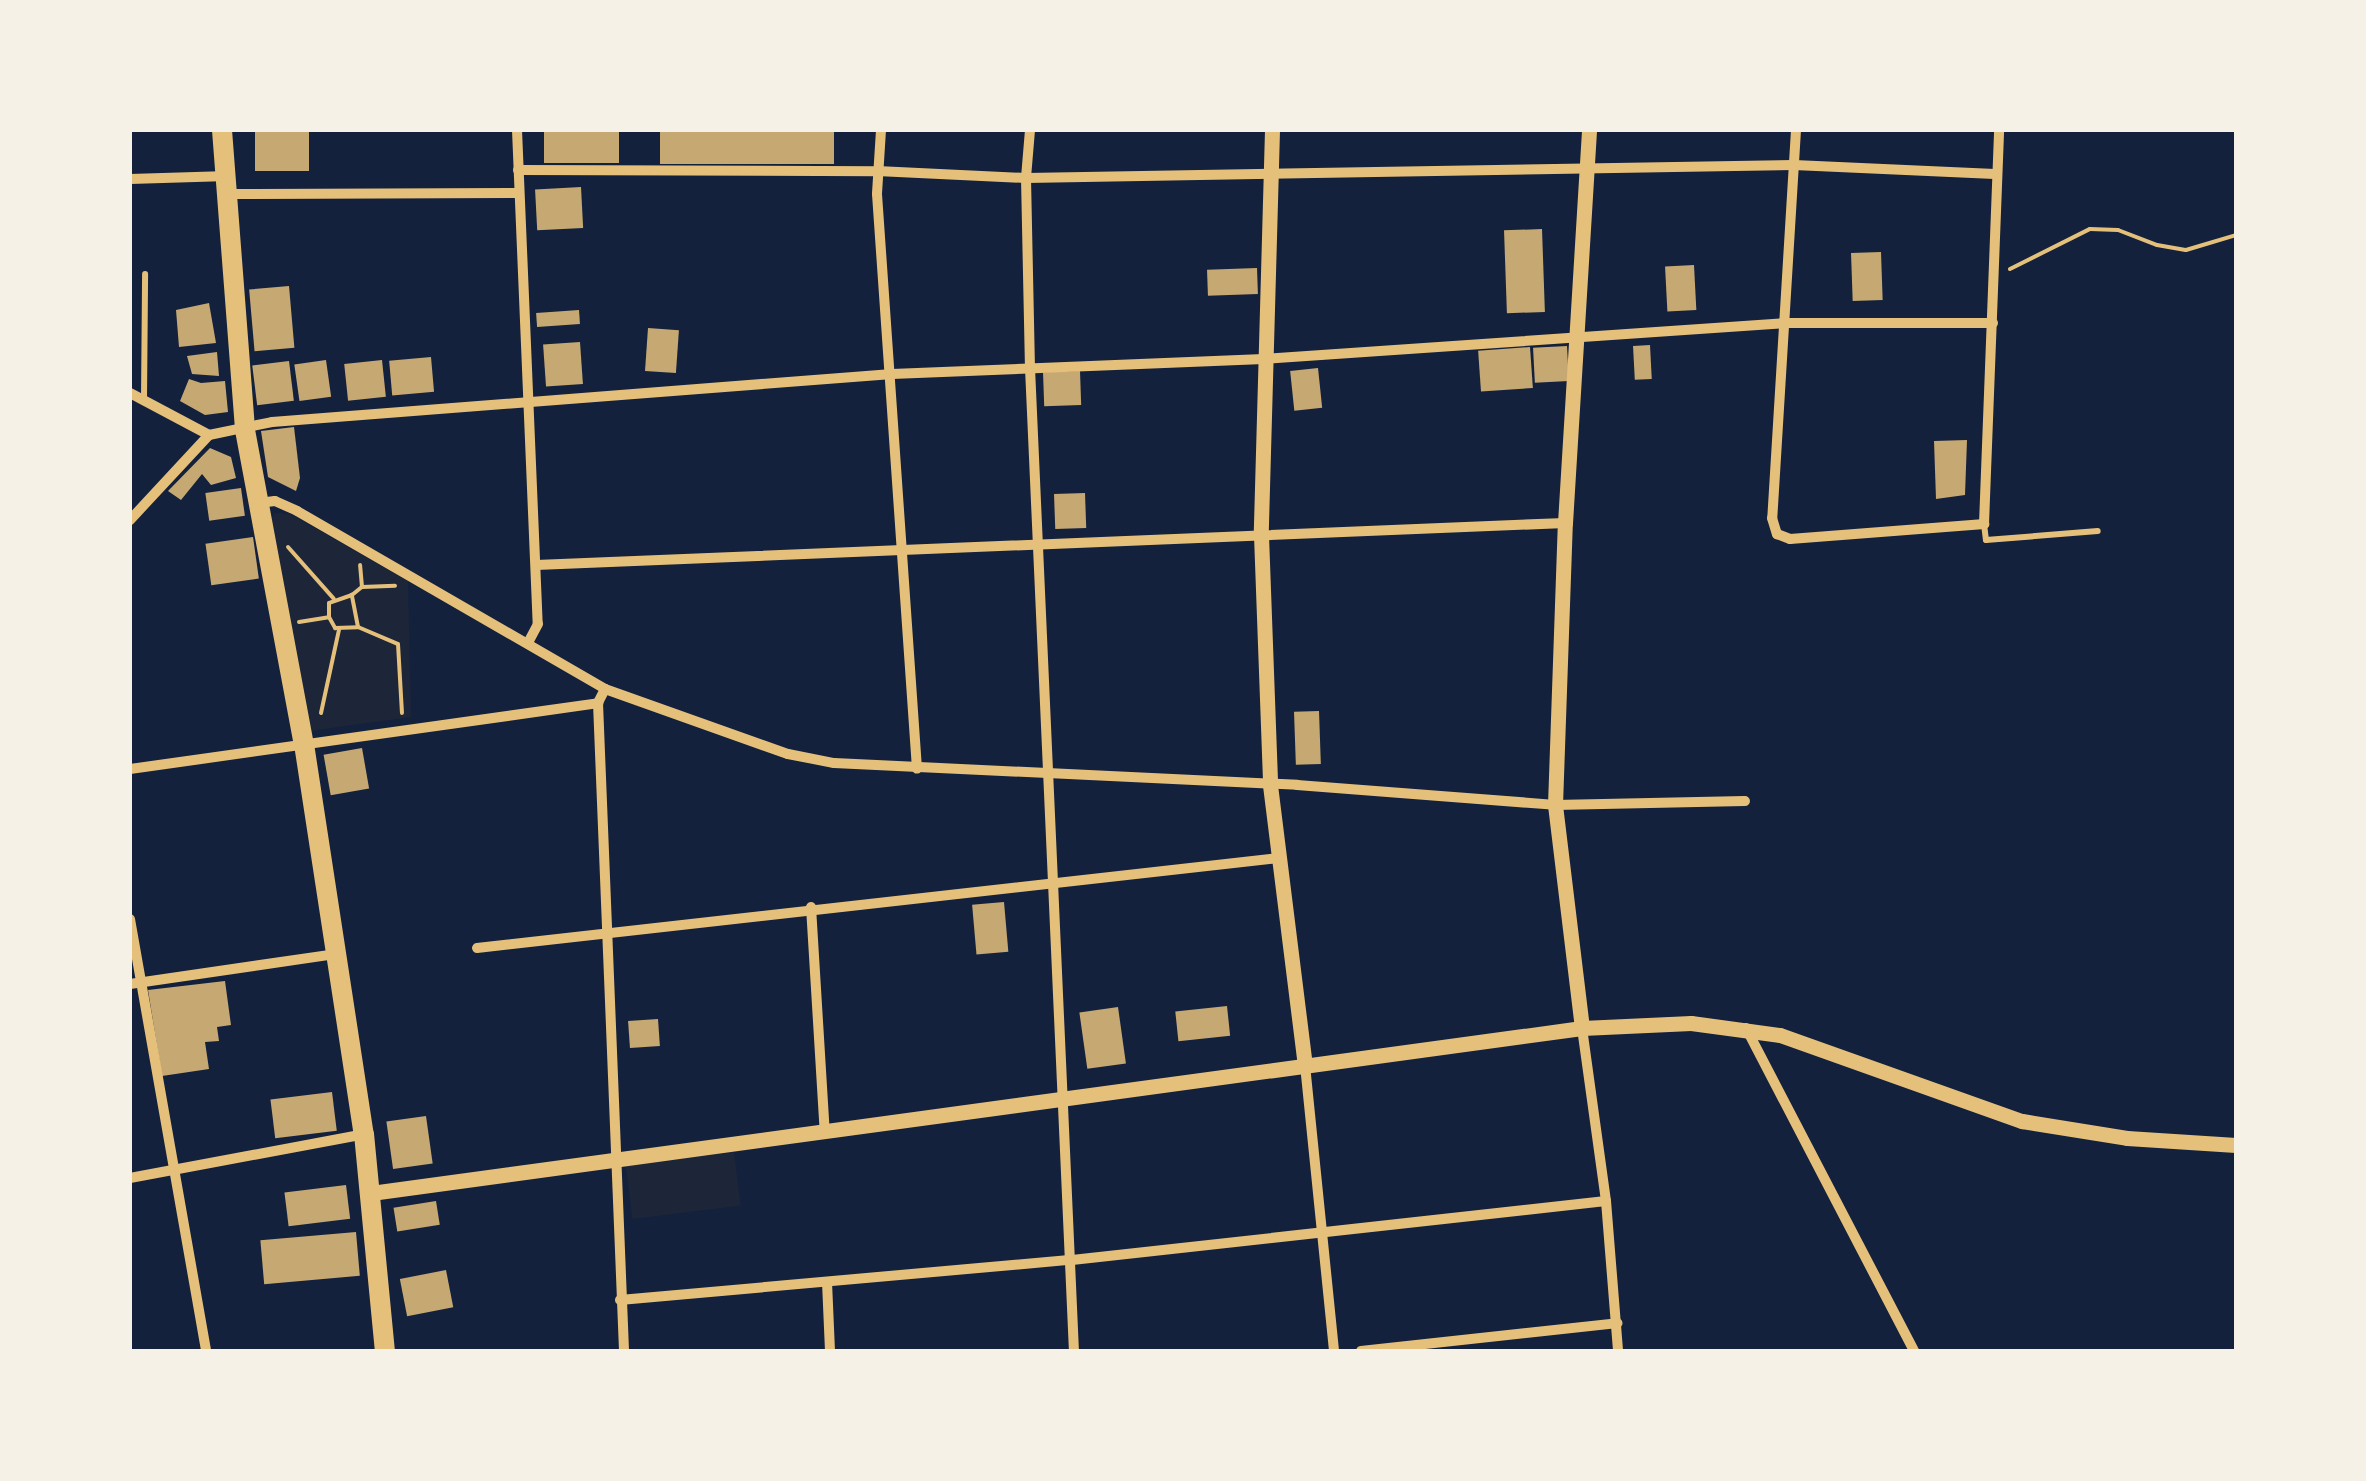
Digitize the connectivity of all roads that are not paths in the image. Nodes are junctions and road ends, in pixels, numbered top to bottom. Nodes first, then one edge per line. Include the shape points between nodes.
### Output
1 (222, 130) edge
2 (517, 130) edge
3 (881, 130) edge
4 (1030, 130) edge
5 (1272, 130) edge
6 (1589, 130) edge
7 (1796, 130) edge
8 (1998, 130) edge
9 (1794, 165) junction
10 (1587, 167) junction
11 (518, 170) junction
12 (877, 171) junction
13 (1270, 173) junction
14 (1996, 174) junction
15 (1026, 178) junction
16 (130, 179) edge
17 (230, 185) junction
18 (517, 193) junction
19 (145, 274) dead end
20 (1787, 323) junction
21 (1993, 323) junction
22 (1575, 339) junction
23 (1264, 359) junction
24 (1030, 368) junction
25 (892, 374) junction
26 (130, 393) edge
27 (144, 400) junction
28 (528, 401) junction
29 (245, 430) junction
30 (209, 435) junction
31 (256, 503) junction
32 (130, 520) edge
33 (1565, 524) junction
34 (1984, 524) junction
35 (2098, 531) dead end
36 (1261, 535) junction
37 (1039, 544) junction
38 (902, 549) junction
39 (536, 564) junction
40 (529, 642) junction
41 (605, 689) junction
42 (598, 703) junction
43 (302, 735) junction
44 (130, 769) edge
45 (917, 769) junction
46 (1047, 775) junction
47 (1270, 784) junction
48 (1745, 801) dead end
49 (1555, 806) junction
50 (1279, 858) junction
51 (1051, 883) junction
52 (810, 907) junction
53 (130, 919) edge
54 (606, 932) junction
55 (477, 948) dead end
56 (336, 954) junction
57 (136, 983) edge
58 (1582, 1028) junction
59 (1746, 1028) junction
60 (1304, 1065) junction
61 (1065, 1100) junction
62 (364, 1134) junction
63 (825, 1134) junction
64 (2236, 1145) edge
65 (615, 1158) junction
66 (174, 1169) junction
67 (130, 1178) edge
68 (371, 1193) junction
69 (1606, 1201) junction
70 (1321, 1231) junction
71 (1072, 1260) junction
72 (827, 1282) junction
73 (620, 1300) junction
74 (1616, 1323) junction
75 (206, 1351) edge
76 (385, 1351) edge
77 (624, 1351) edge
78 (830, 1351) edge
79 (1074, 1351) edge
80 (1334, 1351) edge
81 (1361, 1351) edge
82 (1618, 1351) edge
83 (1914, 1351) edge

1 - 17 main road
2 - 11 street
3 - 12 street
4 - 15 street
5 - 13 street
6 - 10 street
7 - 9 street
8 - 14 street
9 - 10 street
9 - 14 street
9 - 20 street
10 - 13 street
10 - 22 street
11 - 12 street
11 - 18 street
12 - 15 street
12 - 25 street
13 - 15 street
13 - 23 street
14 - 21 street
15 - 24 street
16 - 17 street
17 - 18 street
17 - 29 main road
18 - 28 street
19 - 27 lane
20 - 21 street
20 - 22 street
20 - 34 street via 1772,518 1777,534 1790,539
21 - 34 street
22 - 23 street
22 - 33 street
23 - 24 street
23 - 36 street
24 - 25 street
24 - 37 street
25 - 28 street
25 - 38 street
26 - 27 street
27 - 30 street
28 - 29 street via 272,422
28 - 39 street
29 - 30 street
29 - 31 main road
30 - 32 street
31 - 40 street via 275,501
31 - 43 main road
33 - 36 street
33 - 49 street
34 - 35 lane via 1986,540
36 - 37 street
36 - 47 street
37 - 38 street
37 - 46 street
38 - 39 street
38 - 45 street
39 - 40 street via 538,624
40 - 41 street
41 - 42 street
41 - 45 street via 788,754
42 - 43 street via 412,730
42 - 54 street
43 - 44 street
43 - 56 main road
45 - 46 street
46 - 47 street
46 - 51 street
47 - 49 street
47 - 50 street
48 - 49 street
49 - 58 street
50 - 51 street
50 - 60 street
51 - 52 street
51 - 61 street
52 - 54 street
52 - 63 street
53 - 57 street
54 - 55 street
54 - 65 street
56 - 57 street
56 - 62 main road
57 - 66 street
58 - 59 street
58 - 60 street
58 - 69 street
59 - 64 street via 2022,1120 2127,1138
59 - 83 street
60 - 61 street
60 - 70 street
61 - 63 street
61 - 71 street
62 - 66 street
62 - 68 main road
63 - 65 street
65 - 68 street
65 - 73 street
66 - 67 street
66 - 75 street
68 - 76 main road
69 - 70 street
69 - 74 street
70 - 71 street
70 - 80 street
71 - 72 street
71 - 79 street
72 - 73 street
72 - 78 street
73 - 77 street
74 - 81 street
74 - 82 street

